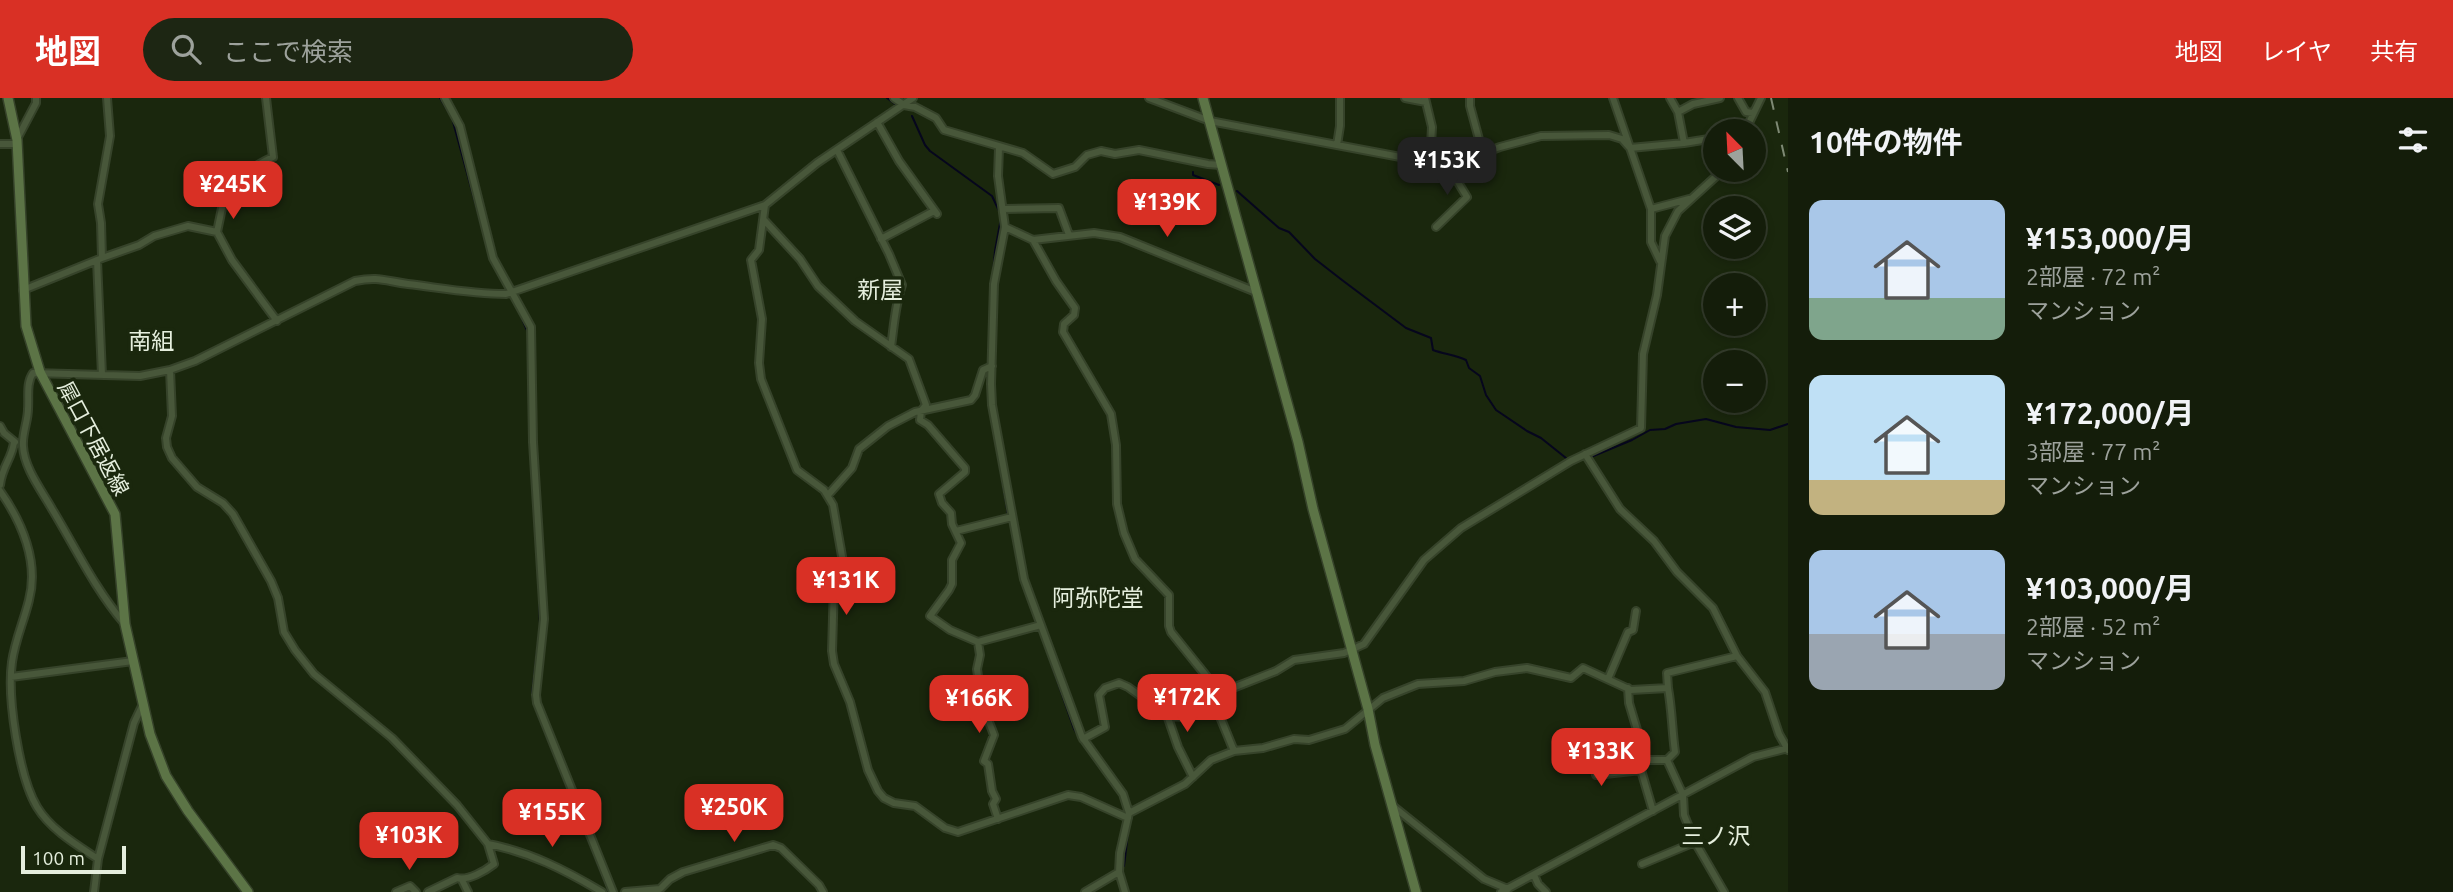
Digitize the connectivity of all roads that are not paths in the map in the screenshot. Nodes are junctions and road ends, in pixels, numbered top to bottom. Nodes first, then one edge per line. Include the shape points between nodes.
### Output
1 (8, 98) edge
2 (36, 98) edge
3 (107, 98) edge
4 (266, 98) edge
5 (445, 98) edge
6 (894, 98) edge
7 (913, 98) edge
8 (1149, 98) edge
9 (1203, 98) edge
10 (1340, 98) edge
11 (1405, 98) edge
12 (1470, 98) edge
13 (1613, 98) edge
14 (1670, 98) edge
15 (1720, 98) edge
16 (1728, 98) edge
17 (1738, 98) edge
18 (1760, 98) edge
19 (1425, 100) edge
20 (904, 104) junction
21 (1678, 112) junction
22 (1753, 113) junction
23 (1750, 119) edge
24 (1210, 121) junction
25 (877, 122) junction
26 (1703, 140) edge
27 (17, 142) junction
28 (1684, 143) junction
29 (0, 145) edge
30 (1337, 145) junction
31 (1628, 145) junction
32 (999, 148) junction
33 (837, 150) junction
34 (1483, 154) junction
35 (1430, 163) junction
36 (1222, 165) junction
37 (1448, 166) junction
38 (1710, 182) edge
39 (1691, 199) junction
40 (765, 205) junction
41 (1003, 209) junction
42 (1651, 209) junction
43 (764, 220) junction
44 (1005, 228) junction
45 (1436, 228) dead end
46 (217, 232) junction
47 (1069, 235) junction
48 (881, 239) junction
49 (1033, 240) junction
50 (100, 259) junction
51 (1660, 261) junction
52 (23, 290) junction
53 (1256, 292) junction
54 (510, 293) junction
55 (276, 321) junction
56 (891, 347) junction
57 (992, 366) junction
58 (170, 370) junction
59 (40, 372) junction
60 (102, 375) junction
61 (921, 411) junction
62 (0, 426) edge
63 (14, 442) junction
64 (23, 446) junction
65 (1585, 454) junction
66 (0, 485) edge
67 (0, 491) edge
68 (828, 495) junction
69 (1012, 517) junction
70 (956, 531) junction
71 (1636, 611) dead end
72 (125, 624) junction
73 (1041, 625) junction
74 (978, 642) junction
75 (1352, 651) junction
76 (1737, 656) junction
77 (134, 661) junction
78 (11, 677) junction
79 (1608, 679) junction
80 (1628, 688) junction
81 (1668, 688) junction
82 (1220, 693) junction
83 (1214, 702) junction
84 (143, 704) junction
85 (1368, 709) junction
86 (1167, 715) junction
87 (1083, 739) junction
88 (1788, 749) edge
89 (1234, 751) junction
90 (1593, 757) dead end
91 (1646, 760) junction
92 (1667, 760) junction
93 (1641, 770) junction
94 (1193, 777) junction
95 (1683, 795) junction
96 (1394, 807) junction
97 (1653, 811) junction
98 (1129, 816) junction
99 (998, 819) junction
100 (1695, 842) junction
101 (488, 844) junction
102 (98, 859) junction
103 (1642, 864) dead end
104 (1119, 872) junction
105 (1534, 875) junction
106 (463, 880) junction
107 (1504, 890) edge
108 (93, 892) edge
109 (248, 892) edge
110 (396, 892) edge
111 (416, 892) edge
112 (428, 892) edge
113 (468, 892) edge
114 (602, 892) edge
115 (613, 892) edge
116 (625, 892) edge
117 (823, 892) edge
118 (1085, 892) edge
119 (1125, 892) edge
120 (1416, 892) edge
121 (1546, 892) edge
122 (1724, 892) edge

1 - 27 main road, 犀口下居返線
2 - 27 street
3 - 50 street via 110,136 98,204
4 - 46 street via 273,157 227,184
5 - 54 street via 460,126 494,258
6 - 20 street
7 - 20 street
8 - 24 street
9 - 24 main road
10 - 30 street
11 - 19 street
12 - 34 street
13 - 31 street
14 - 21 street
15 - 16 street
15 - 21 street
17 - 22 street via 1746,112
18 - 22 street
19 - 35 street via 1432,127
20 - 25 street
20 - 32 street via 936,118 944,130
21 - 28 street
22 - 23 street
24 - 30 street
24 - 36 main road
25 - 33 street
25 - 48 street via 936,213
26 - 28 street
27 - 29 street
27 - 52 main road, 犀口下居返線
28 - 31 street
30 - 35 street
31 - 34 street via 1609,135 1541,136
31 - 42 street
32 - 36 street via 1023,153 1053,174 1101,151 1139,150
32 - 41 street
33 - 40 street
33 - 48 street
34 - 37 street
35 - 37 street
36 - 53 main road
37 - 45 street via 1467,197
38 - 39 street
39 - 42 street
39 - 51 street via 1667,230
40 - 43 street
40 - 54 street
41 - 44 street
41 - 47 street via 1059,208
42 - 51 street via 1651,242
43 - 56 street via 818,286
43 - 68 street via 759,250 751,260 762,319 761,379 797,470
44 - 49 street
44 - 57 street via 994,284
46 - 50 street via 188,226
46 - 55 street
47 - 49 street
47 - 53 street via 1120,237
48 - 56 street via 902,285 895,304
49 - 82 street via 1075,307 1063,332 1111,414 1117,504 1124,533 1135,559 1169,595 1171,632
50 - 52 street
50 - 60 street
51 - 65 street via 1643,354 1641,428
52 - 59 main road, 犀口下居返線 via 26,327
53 - 75 main road
54 - 55 street via 484,294 375,277 355,281
54 - 115 street via 531,327 544,619 537,703
55 - 58 street
56 - 61 street via 909,359 926,405
57 - 61 street via 983,370 971,400
57 - 69 street via 992,405
58 - 60 street via 140,376
58 - 101 street via 172,416 167,447 197,486 233,514 271,581 284,632 295,650 314,674 393,738
59 - 60 street
59 - 64 street via 29,378
59 - 72 main road, 犀口下居返線 via 115,514
61 - 68 street via 904,416 870,439
61 - 70 street via 920,419 965,468 939,494
62 - 63 street
63 - 64 street
63 - 66 street
64 - 72 street via 42,492
65 - 75 street via 1434,549 1364,644
65 - 76 street via 1619,509 1713,608
67 - 78 street via 24,536 34,578
68 - 99 street via 844,562 834,584 834,664 878,791 894,803 915,806 958,832
69 - 70 street
69 - 73 street via 1024,579
70 - 74 street via 961,543 952,560 952,584 930,616
71 - 79 street via 1633,630 1628,632
72 - 77 main road, 犀口下居返線
73 - 74 street
73 - 87 street
74 - 99 street via 982,704 994,734 984,761
75 - 82 street via 1294,660
75 - 85 main road
76 - 81 street via 1667,673
76 - 88 street via 1765,692
77 - 78 street
77 - 84 main road, 犀口下居返線
78 - 102 street via 19,748 37,807 68,839
79 - 80 street
79 - 85 street via 1583,668 1571,678 1527,668 1495,672 1464,681 1418,684
80 - 81 street
80 - 91 street
81 - 92 street via 1675,752
82 - 83 street
83 - 86 street via 1182,717
83 - 89 street
84 - 102 street
84 - 109 main road, 犀口下居返線 via 166,776
85 - 89 street via 1345,729 1326,736
85 - 96 main road
86 - 87 street via 1119,683 1099,695 1105,727
86 - 94 street
87 - 98 street via 1123,794
88 - 95 street via 1753,757
89 - 94 street via 1211,761
90 - 93 street via 1597,775
91 - 92 street
91 - 93 street
92 - 95 street
93 - 97 street
94 - 98 street
95 - 97 street
95 - 100 street via 1684,815
96 - 107 street
96 - 120 main road
97 - 105 street
98 - 99 street via 1068,795
98 - 104 street
100 - 103 street
100 - 122 street
101 - 106 street via 494,864
101 - 114 street via 523,852
102 - 108 street
104 - 118 street
104 - 119 street
105 - 107 street
105 - 121 street
106 - 112 street via 457,878
106 - 113 street
110 - 111 street via 410,886
116 - 117 street via 660,889 683,872 774,845

